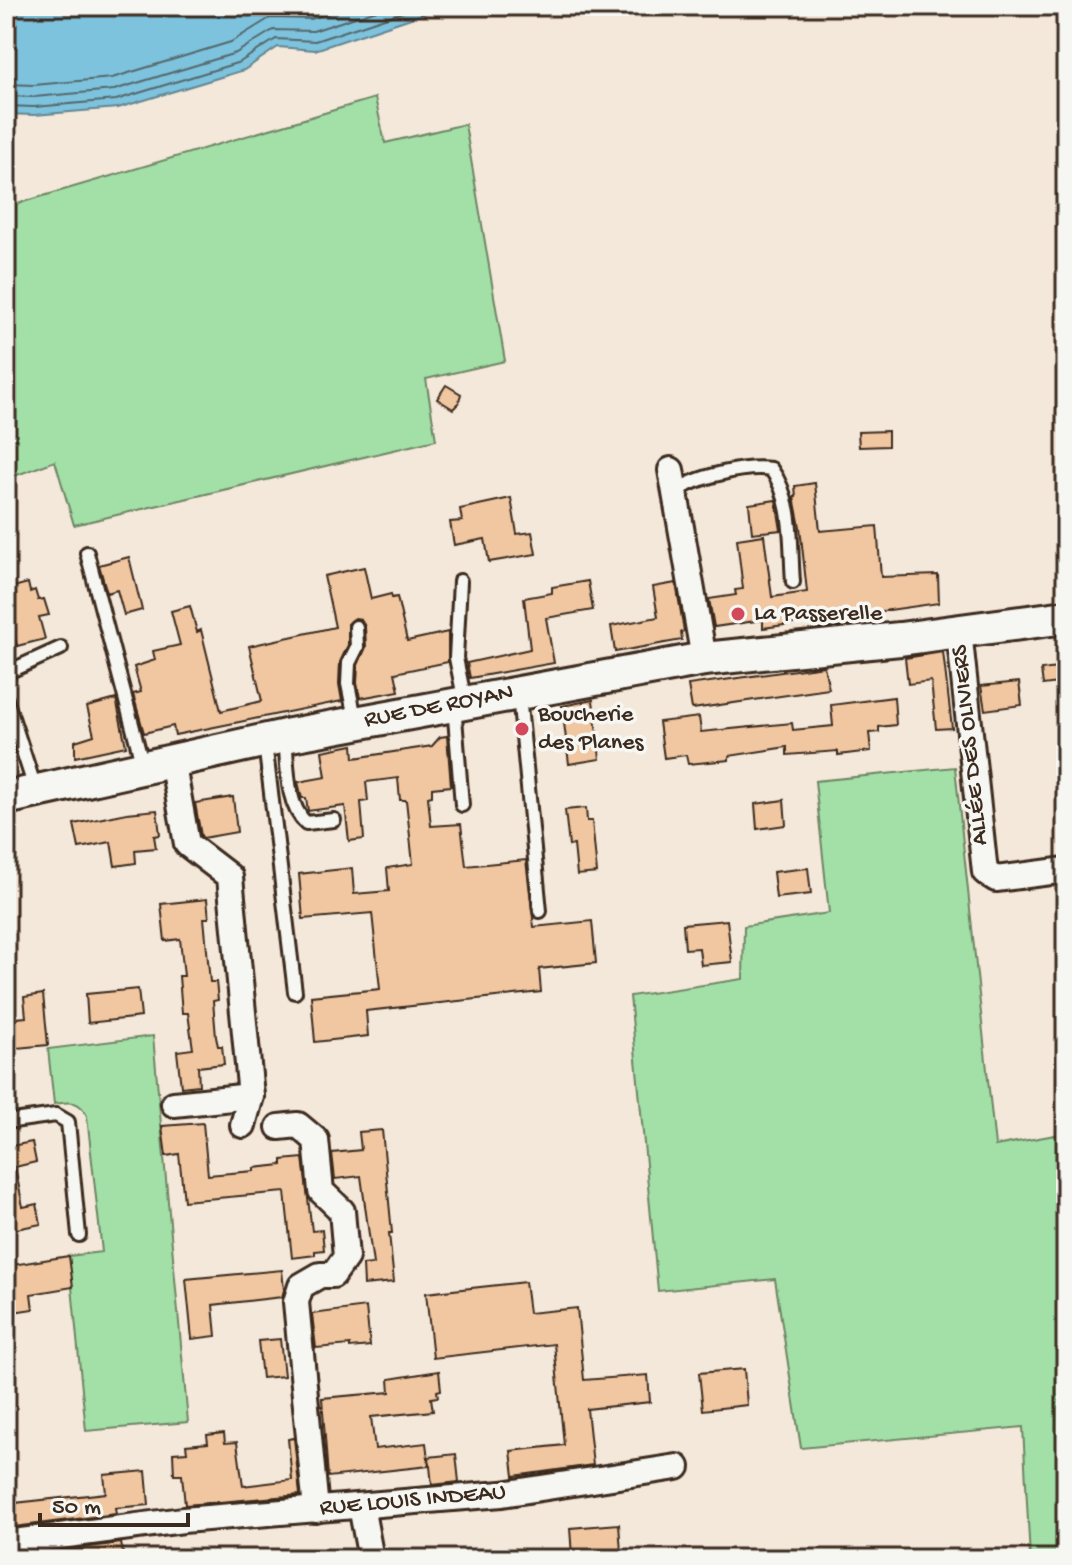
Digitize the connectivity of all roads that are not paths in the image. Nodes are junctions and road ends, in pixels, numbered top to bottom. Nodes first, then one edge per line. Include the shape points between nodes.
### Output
1 (673, 481) joint
2 (87, 553) dead end
3 (460, 581) dead end
4 (793, 582) dead end
5 (1066, 617) edge
6 (356, 627) dead end
7 (959, 631) junction
8 (61, 648) dead end
9 (704, 659) junction
10 (6, 677) edge
11 (519, 692) junction
12 (6, 699) edge
13 (459, 703) junction
14 (356, 723) junction
15 (275, 738) junction
16 (158, 763) junction
17 (21, 795) edge
18 (462, 805) dead end
19 (334, 820) dead end
20 (1066, 870) edge
21 (540, 911) dead end
22 (295, 992) dead end
23 (251, 1096) junction
24 (174, 1104) dead end
25 (6, 1122) edge
26 (243, 1125) dead end
27 (279, 1127) dead end
28 (79, 1235) dead end
29 (677, 1467) dead end
30 (361, 1506) junction
31 (316, 1510) junction
32 (6, 1543) edge
33 (371, 1559) edge

1 - 4 lane via 771,469 781,483 789,518
1 - 9 street
2 - 16 lane
3 - 13 lane
5 - 7 main road, RUE DE ROYAN
6 - 14 lane via 348,684
7 - 9 main road, RUE DE ROYAN
7 - 20 street, ALLÉE DES OLIVIERS via 985,872 996,879
8 - 10 lane
9 - 11 main road, RUE DE ROYAN
11 - 13 main road, RUE DE ROYAN
11 - 21 lane
12 - 17 lane
13 - 14 main road, RUE DE ROYAN
13 - 18 lane
14 - 15 main road, RUE DE ROYAN
15 - 16 main road, RUE DE ROYAN
15 - 19 lane via 297,815 306,823
15 - 22 lane
16 - 17 main road, RUE DE ROYAN
16 - 23 street via 187,844 230,877
23 - 24 street
23 - 26 street
25 - 28 lane via 56,1115 68,1122
27 - 31 street via 298,1125 316,1140 321,1191 342,1211 346,1257 333,1275 320,1275 301,1286 296,1302
29 - 30 street, RUE LOUIS INDEAU via 502,1494
30 - 31 street, RUE LOUIS INDEAU
30 - 33 street
31 - 32 street, RUE LOUIS INDEAU via 183,1520

